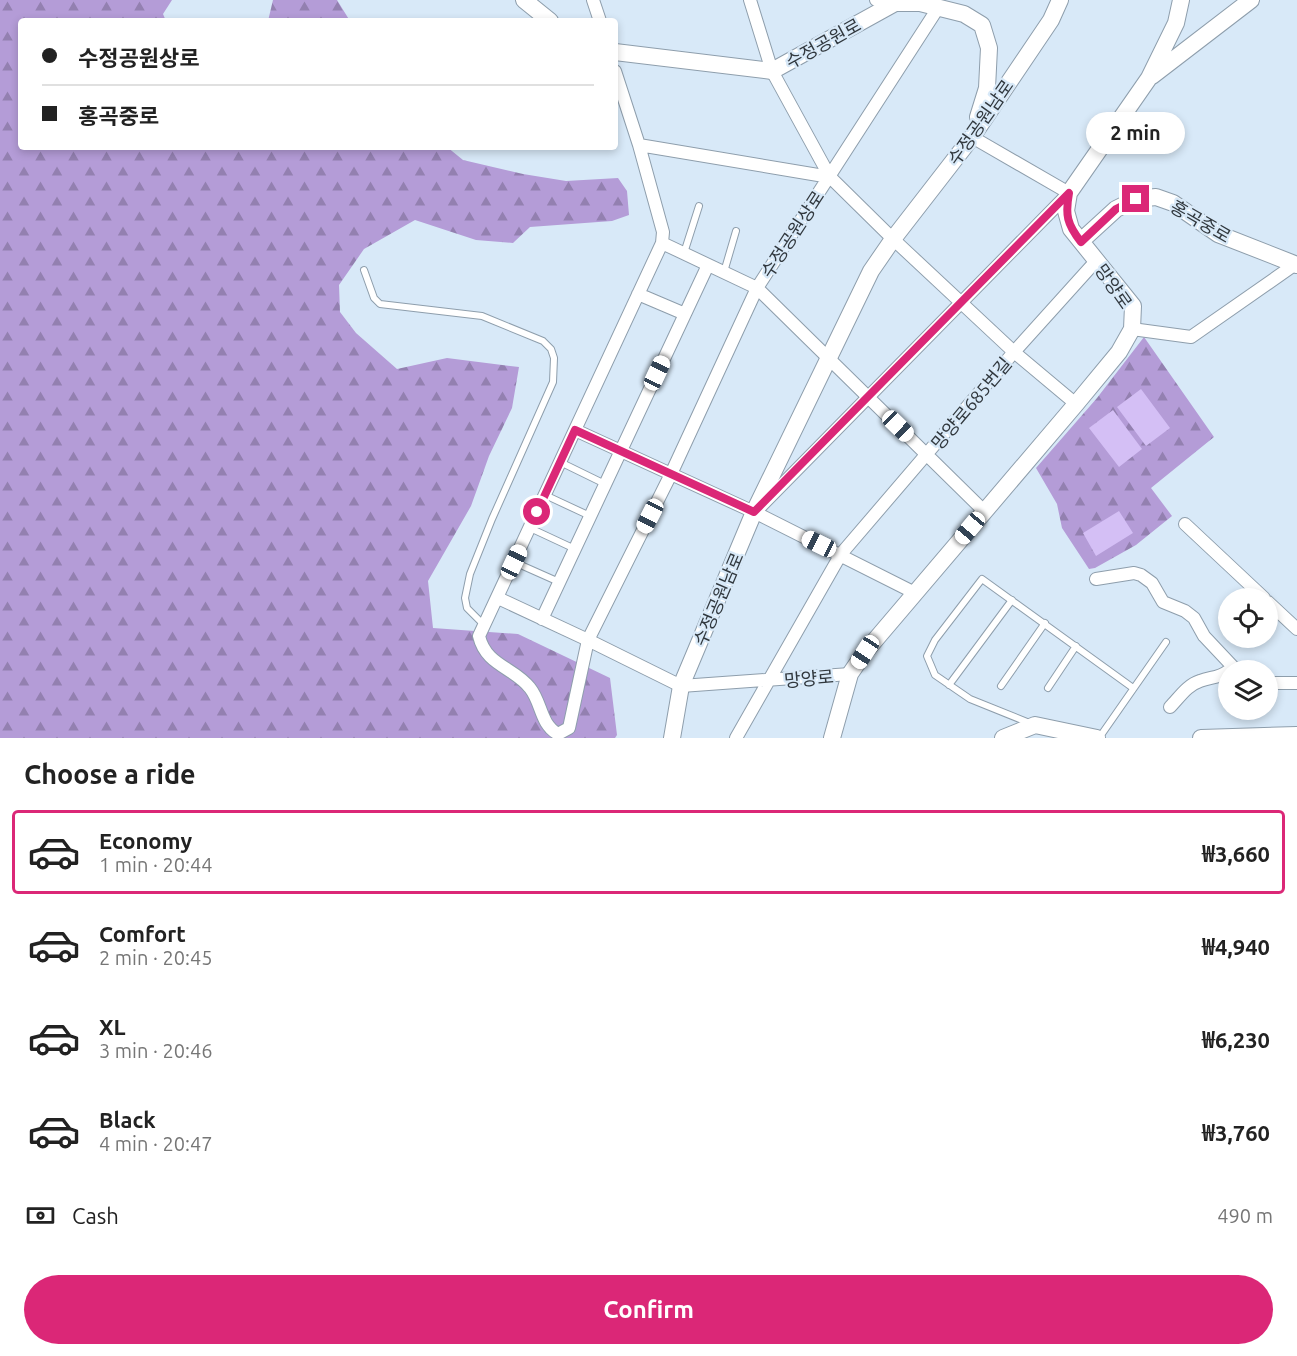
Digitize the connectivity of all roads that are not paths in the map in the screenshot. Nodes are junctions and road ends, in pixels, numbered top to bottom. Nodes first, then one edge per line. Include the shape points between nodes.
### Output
1 (524, 0) edge
2 (594, 0) edge
3 (750, 0) edge
4 (876, 0) edge
5 (1060, 0) edge
6 (1181, 0) edge
7 (1251, 0) edge
8 (895, 3) junction
9 (938, 8) junction
10 (546, 18) edge
11 (599, 18) edge
12 (618, 51) edge
13 (772, 71) junction
14 (1149, 78) junction
15 (618, 80) edge
16 (972, 137) junction
17 (639, 145) junction
18 (830, 177) junction
19 (1069, 193) junction
20 (699, 206) dead end
21 (736, 231) dead end
22 (893, 239) junction
23 (1081, 242) junction
24 (662, 243) junction
25 (684, 253) junction
26 (1096, 261) junction
27 (1296, 264) edge
28 (708, 265) junction
29 (364, 270) dead end
30 (724, 272) junction
31 (757, 288) junction
32 (638, 294) junction
33 (963, 302) junction
34 (685, 314) junction
35 (1132, 329) junction
36 (1014, 351) junction
37 (829, 358) junction
38 (869, 398) junction
39 (1076, 404) junction
40 (575, 430) junction
41 (621, 450) junction
42 (927, 454) junction
43 (560, 462) junction
44 (670, 474) junction
45 (605, 484) junction
46 (545, 495) junction
47 (984, 511) junction
48 (754, 512) junction
49 (590, 516) junction
50 (1185, 524) dead end
51 (530, 528) junction
52 (575, 549) junction
53 (841, 554) junction
54 (514, 562) junction
55 (1096, 579) dead end
56 (559, 582) junction
57 (1253, 588) edge
58 (915, 593) junction
59 (498, 598) junction
60 (1012, 600) junction
61 (1278, 611) edge
62 (542, 619) junction
63 (1045, 623) junction
64 (485, 625) junction
65 (1297, 629) edge
66 (588, 640) junction
67 (1167, 642) dead end
68 (1076, 646) junction
69 (1224, 660) edge
70 (850, 674) junction
71 (1218, 676) edge
72 (768, 681) junction
73 (1278, 683) edge
74 (1297, 683) edge
75 (949, 685) junction
76 (681, 686) junction
77 (1001, 686) dead end
78 (1133, 687) junction
79 (1048, 688) dead end
80 (1170, 707) dead end
81 (1035, 725) junction
82 (1297, 735) edge
83 (672, 738) edge
84 (736, 738) edge
85 (832, 738) edge
86 (1003, 738) edge
87 (1098, 738) edge
88 (1200, 738) edge

1 - 10 street
2 - 11 street
3 - 13 street
4 - 8 street
5 - 16 street, 수정공원남로 via 1051,20
6 - 14 street via 1176,23
7 - 14 street
8 - 9 street
8 - 13 street, 수정공원로
9 - 16 street via 964,14 982,25 990,48 987,88
9 - 18 street, 수정공원상로
12 - 13 street, 수정공원로
13 - 18 street
14 - 19 street
15 - 17 street
16 - 19 street
16 - 22 street, 수정공원남로
17 - 18 street
17 - 24 street via 663,232
18 - 22 street
18 - 31 street, 수정공원상로
19 - 23 street, 망양로 via 1066,211 1071,229
19 - 33 street
20 - 25 lane
21 - 30 lane
22 - 33 street, 망양로685번길
22 - 37 street, 수정공원남로 via 871,272
23 - 26 street, 망양로
23 - 27 street, 홍곡중로 via 1116,209 1136,199 1156,197 1173,203 1218,234
24 - 25 street
24 - 32 street, 수정공원상로
25 - 28 street
26 - 35 street, 망양로 via 1133,306
26 - 36 street, 망양로685번길
27 - 35 street via 1191,337
28 - 30 street
28 - 34 street
29 - 64 lane via 380,304 482,316 543,341 551,349 553,382 470,574 467,608
30 - 31 street
31 - 37 street
31 - 44 street, 수정공원상로
32 - 34 street
32 - 40 street, 수정공원상로
33 - 36 street, 망양로685번길
33 - 38 street
34 - 41 street
35 - 39 street, 망양로 via 1119,352
36 - 39 street
36 - 42 street, 망양로685번길
37 - 38 street, 망양로685번길
37 - 48 street, 수정공원남로
38 - 42 street, 망양로685번길
38 - 48 street
39 - 47 street, 망양로
40 - 41 street
40 - 43 street, 수정공원상로
41 - 44 street
41 - 45 street
42 - 47 street
42 - 53 street, 망양로685번길
43 - 45 lane
43 - 46 street, 수정공원상로
44 - 48 street
44 - 66 street, 수정공원상로
45 - 49 street
46 - 49 lane
46 - 51 street, 수정공원상로
47 - 58 street, 망양로
48 - 53 street
48 - 76 street, 수정공원남로
49 - 52 street
50 - 57 street
51 - 52 lane
51 - 54 street, 수정공원상로
52 - 56 street
53 - 58 street
53 - 72 street, 망양로685번길
54 - 56 lane
54 - 59 street, 수정공원상로
55 - 69 street via 1140,575 1152,583 1163,602 1194,618
56 - 62 street
58 - 70 street, 망양로
59 - 62 street
59 - 64 street, 수정공원상로
60 - 63 lane
60 - 75 lane
60 - 75 lane via 982,579 935,640 927,656 935,675
61 - 65 street
62 - 66 street
63 - 68 lane
63 - 77 lane
64 - 66 street, 수정공원상로 via 479,636 484,652 530,688 548,729 558,735 568,728
66 - 76 street
67 - 78 lane
68 - 78 lane
68 - 79 lane
70 - 72 street, 망양로
70 - 85 street, 망양로
71 - 80 street via 1189,687
72 - 76 street
72 - 84 street, 망양로685번길
73 - 74 street
75 - 81 lane via 970,699
76 - 83 street, 수정공원남로
78 - 87 lane
81 - 86 street
81 - 87 street
82 - 88 street

